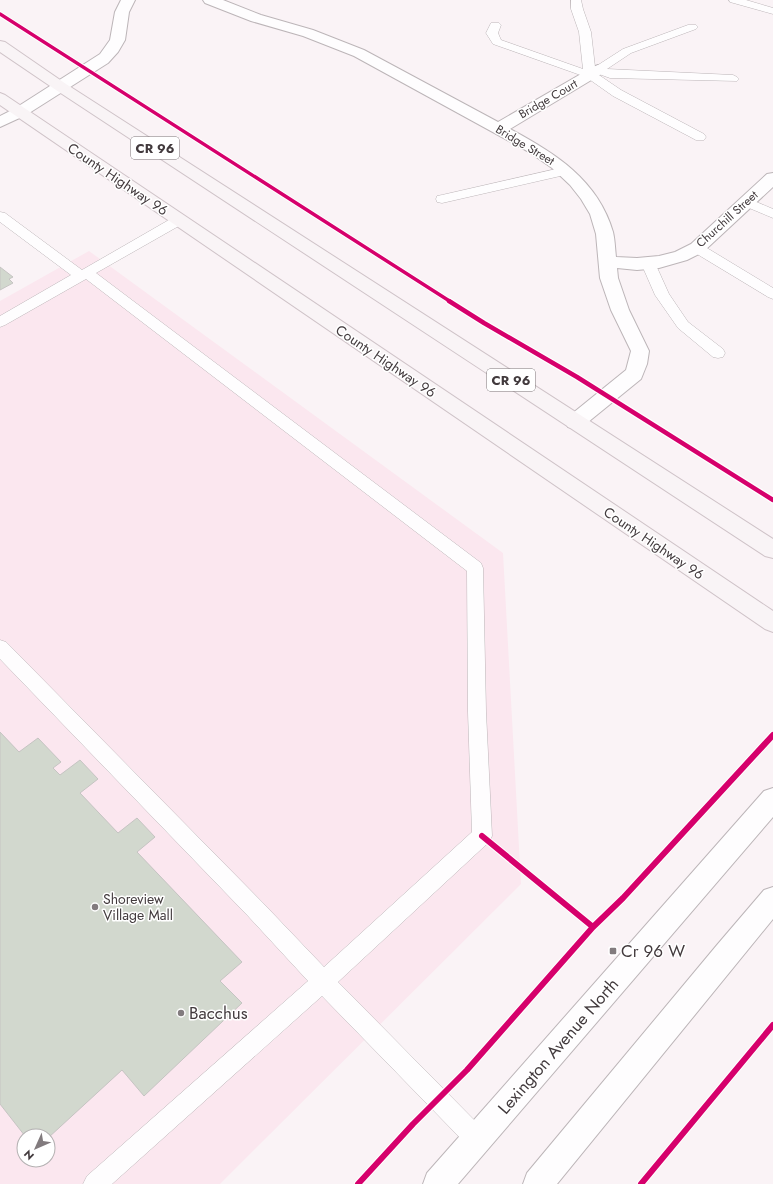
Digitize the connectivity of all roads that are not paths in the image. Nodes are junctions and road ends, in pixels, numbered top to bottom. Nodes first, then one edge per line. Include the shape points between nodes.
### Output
1 (128, 0) edge
2 (210, 0) edge
3 (576, 0) edge
4 (734, 0) edge
5 (773, 11) edge
6 (495, 25) dead end
7 (692, 27) dead end
8 (0, 45) edge
9 (594, 72) junction
10 (733, 79) dead end
11 (61, 87) junction
12 (0, 98) edge
13 (20, 112) junction
14 (0, 122) edge
15 (498, 129) junction
16 (700, 137) dead end
17 (565, 171) junction
18 (773, 178) edge
19 (442, 199) dead end
20 (746, 202) junction
21 (773, 214) edge
22 (0, 216) edge
23 (179, 220) junction
24 (697, 248) junction
25 (608, 262) junction
26 (648, 263) junction
27 (84, 274) junction
28 (773, 294) edge
29 (0, 322) edge
30 (718, 353) dead end
31 (575, 422) junction
32 (773, 550) edge
33 (773, 623) edge
34 (0, 647) edge
35 (773, 799) edge
36 (773, 900) edge
37 (323, 982) junction
38 (477, 1139) junction
39 (95, 1184) edge
40 (438, 1184) edge
41 (538, 1184) edge

1 - 11 street via 122,6 119,37 113,50 103,60
2 - 15 street, Bridge Street via 359,53
3 - 9 lane
4 - 5 lane
6 - 9 lane via 492,33 497,42
7 - 9 lane via 627,51
8 - 11 main road, CR 96
9 - 10 lane
9 - 15 street, Bridge Court
9 - 16 lane via 617,93
11 - 13 street
11 - 31 main road, CR 96
12 - 13 main road, County Highway 96
13 - 14 street
13 - 23 main road, County Highway 96
15 - 17 street, Bridge Street via 535,149
17 - 19 lane
17 - 25 street, Bridge Street via 589,197 598,214 605,234
18 - 20 street, Churchill Street
20 - 21 lane
20 - 24 street, Churchill Street
22 - 27 lane
23 - 27 lane
23 - 33 main road, County Highway 96
24 - 26 street, Churchill Street via 681,256
24 - 28 lane
25 - 26 street, Churchill Street
25 - 31 street, Bridge Street via 609,278 620,310 640,351 638,364 634,374
26 - 30 lane via 662,295 683,325
27 - 29 lane
27 - 37 lane via 475,568 482,836
31 - 32 main road, CR 96
34 - 37 lane
35 - 38 street, Lexington Avenue North
36 - 41 street
37 - 38 lane
37 - 39 lane
38 - 40 street, Lexington Avenue North

